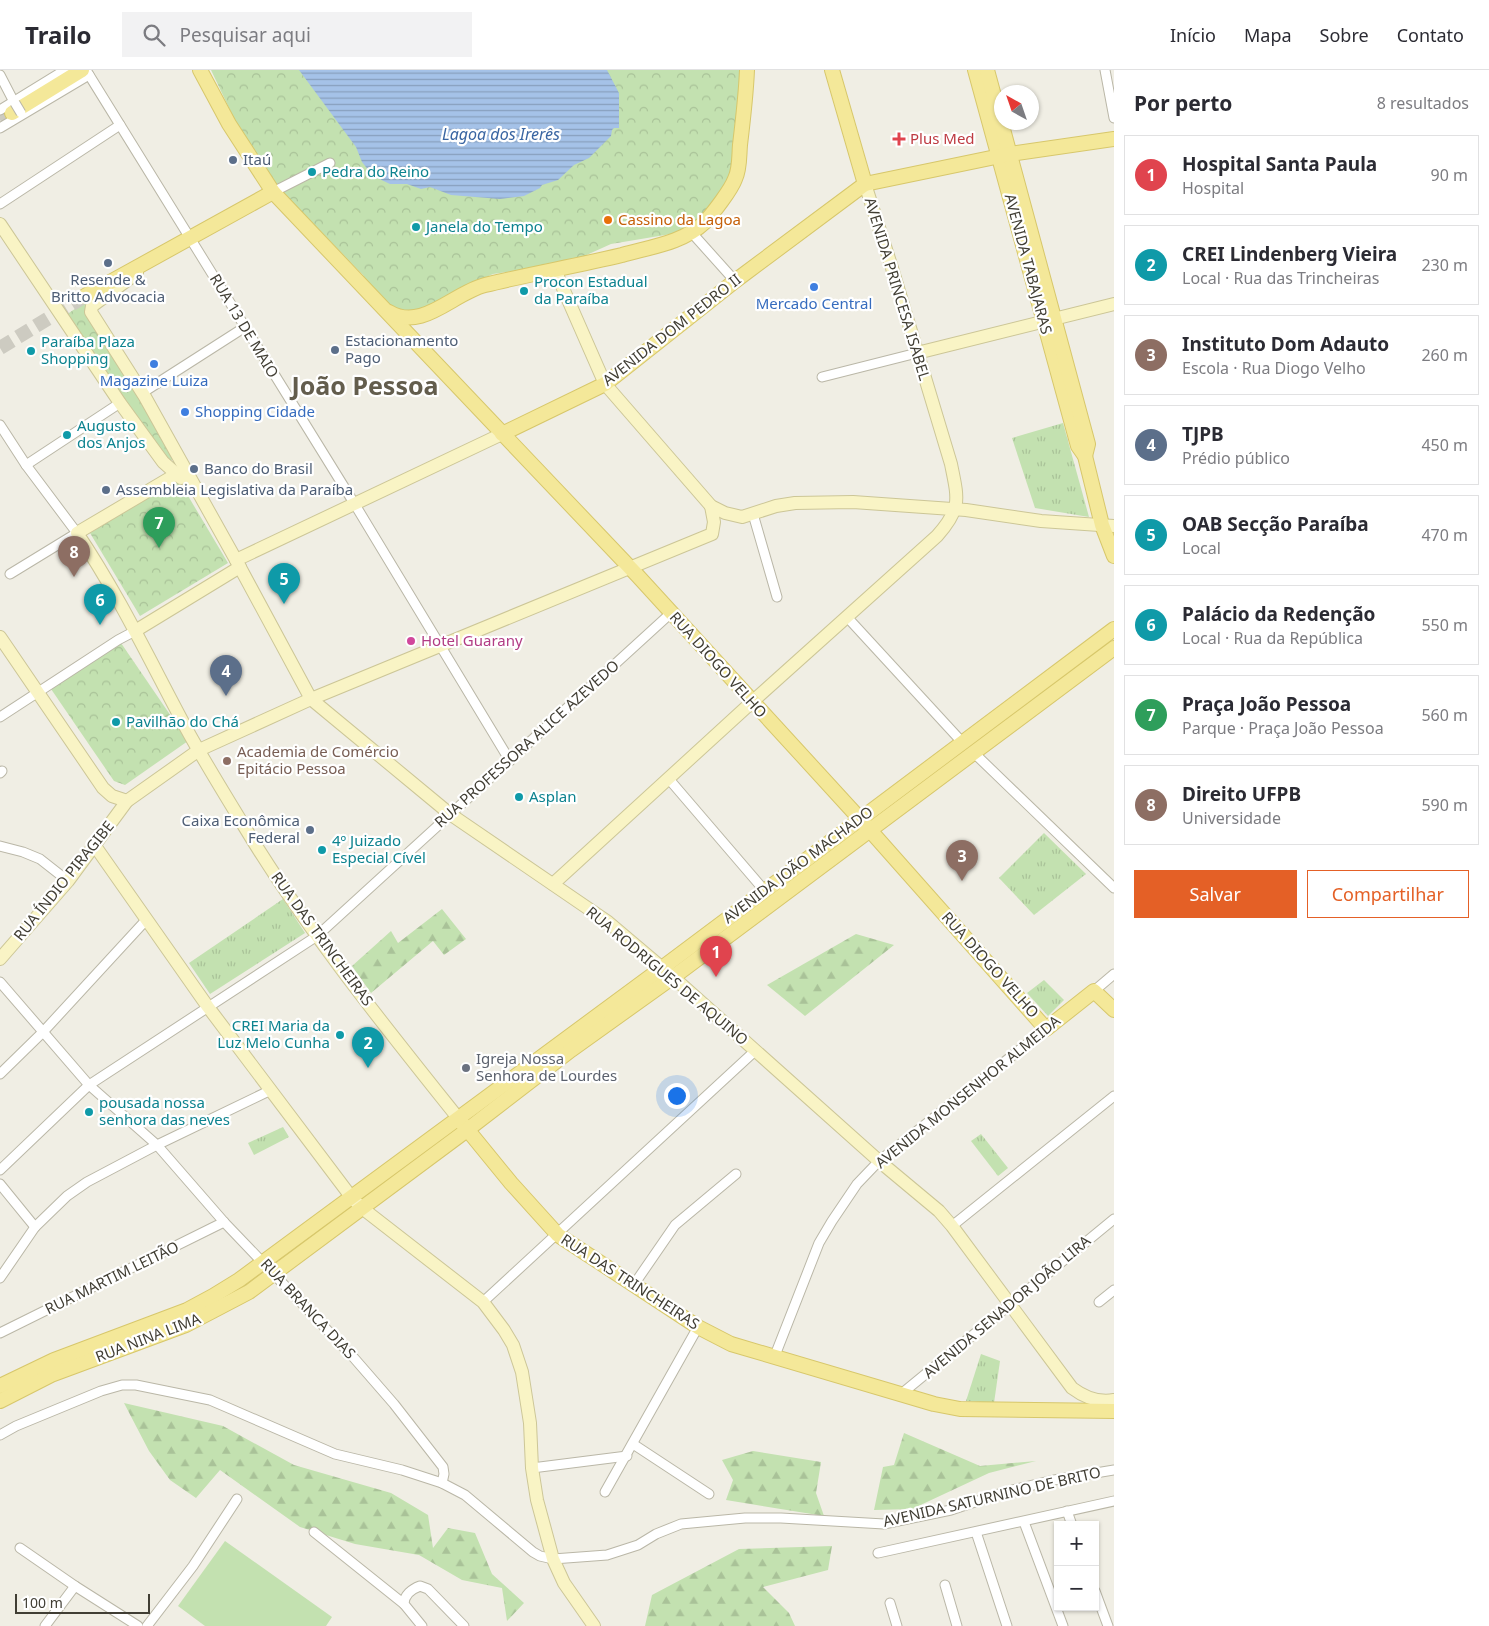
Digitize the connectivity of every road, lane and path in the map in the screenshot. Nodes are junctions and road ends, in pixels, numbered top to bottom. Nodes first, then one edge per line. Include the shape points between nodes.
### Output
1 (66, 70) edge
2 (200, 70) edge
3 (747, 70) edge
4 (832, 70) edge
5 (975, 70) edge
6 (987, 70) edge
7 (1105, 70) edge
8 (86, 72) edge
9 (0, 76) edge
10 (12, 108) edge
11 (1114, 118) edge
12 (120, 125) junction
13 (0, 128) edge
14 (1114, 139) edge
15 (1004, 155) junction
16 (330, 163) dead end
17 (865, 184) junction
18 (273, 192) junction
19 (0, 204) edge
20 (0, 224) edge
21 (692, 233) junction
22 (190, 238) junction
23 (555, 270) junction
24 (735, 281) junction
25 (88, 301) joint
26 (1114, 304) edge
27 (382, 308) junction
28 (1050, 321) junction
29 (244, 327) junction
30 (917, 353) junction
31 (822, 377) dead end
32 (605, 384) junction
33 (142, 393) junction
34 (120, 403) junction
35 (0, 425) edge
36 (502, 434) junction
37 (26, 465) junction
38 (175, 474) junction
39 (193, 486) junction
40 (354, 504) junction
41 (711, 506) junction
42 (955, 509) junction
43 (753, 514) junction
44 (1108, 526) edge
45 (78, 533) junction
46 (1114, 556) edge
47 (238, 563) junction
48 (631, 568) junction
49 (10, 574) dead end
50 (777, 597) dead end
51 (671, 613) junction
52 (847, 616) junction
53 (1114, 629) edge
54 (136, 631) junction
55 (0, 637) edge
56 (440, 647) junction
57 (1114, 648) edge
58 (38, 691) junction
59 (311, 700) junction
60 (752, 702) junction
61 (0, 717) edge
62 (962, 742) junction
63 (199, 750) junction
64 (972, 752) junction
65 (510, 761) junction
66 (668, 778) junction
67 (127, 801) junction
68 (450, 814) junction
69 (860, 818) junction
70 (870, 829) junction
71 (0, 846) edge
72 (95, 846) junction
73 (68, 881) junction
74 (553, 884) junction
75 (1114, 888) edge
76 (764, 890) junction
77 (146, 919) junction
78 (317, 936) junction
79 (0, 959) edge
80 (662, 968) junction
81 (1114, 974) edge
82 (673, 977) junction
83 (0, 982) edge
84 (1094, 991) junction
85 (208, 1007) junction
86 (1114, 1010) edge
87 (1046, 1029) junction
88 (43, 1032) junction
89 (756, 1050) junction
90 (0, 1074) edge
91 (89, 1085) junction
92 (271, 1090) junction
93 (1114, 1096) edge
94 (458, 1118) junction
95 (467, 1130) junction
96 (157, 1145) junction
97 (879, 1161) junction
98 (0, 1170) edge
99 (736, 1174) dead end
100 (0, 1184) edge
101 (352, 1198) junction
102 (362, 1208) junction
103 (1114, 1219) edge
104 (224, 1222) junction
105 (952, 1226) junction
106 (35, 1227) junction
107 (558, 1235) junction
108 (264, 1263) junction
109 (274, 1274) junction
110 (0, 1278) edge
111 (633, 1286) junction
112 (1114, 1290) edge
113 (482, 1302) junction
114 (1099, 1302) dead end
115 (1010, 1304) junction
116 (698, 1327) junction
117 (0, 1333) edge
118 (774, 1358) junction
119 (0, 1386) edge
120 (900, 1395) junction
121 (1114, 1400) edge
122 (0, 1401) edge
123 (1114, 1411) edge
124 (0, 1435) edge
125 (633, 1444) junction
126 (627, 1456) junction
127 (532, 1468) junction
128 (1114, 1470) edge
129 (442, 1483) junction
130 (605, 1492) dead end
131 (709, 1494) dead end
132 (237, 1499) dead end
133 (1114, 1501) edge
134 (1067, 1511) junction
135 (1071, 1521) edge
136 (1024, 1522) junction
137 (314, 1532) dead end
138 (976, 1532) junction
139 (20, 1548) dead end
140 (878, 1553) dead end
141 (553, 1560) junction
142 (945, 1585) dead end
143 (75, 1586) junction
144 (1099, 1602) edge
145 (890, 1603) dead end
146 (404, 1604) junction
147 (417, 1624) edge
148 (45, 1626) edge
149 (138, 1626) edge
150 (147, 1626) edge
151 (464, 1626) edge
152 (594, 1626) edge
153 (897, 1626) edge
154 (957, 1626) edge
155 (1007, 1626) edge
156 (1064, 1626) edge
157 (1108, 1626) edge

1 - 10 street
2 - 18 main road, RUA DIOGO VELHO via 229,124
3 - 21 main road via 735,179 706,221
4 - 17 main road, AVENIDA PRINCESA ISABEL
5 - 15 main road, AVENIDA TABAJARAS
6 - 15 main road, AVENIDA TABAJARAS
7 - 11 street
8 - 10 main road
8 - 12 street, RUA 13 DE MAIO
8 - 13 street
9 - 10 street
12 - 19 street
12 - 22 street, RUA 13 DE MAIO
14 - 15 main road, AVENIDA DOM PEDRO II
15 - 17 main road, AVENIDA DOM PEDRO II
15 - 28 main road, AVENIDA TABAJARAS
16 - 18 street
17 - 24 main road, AVENIDA DOM PEDRO II
17 - 30 street, AVENIDA PRINCESA ISABEL
18 - 22 main road
18 - 27 main road, RUA DIOGO VELHO
20 - 34 street
21 - 23 main road via 659,245
21 - 24 street
22 - 25 main road
22 - 29 street, RUA 13 DE MAIO
23 - 27 main road via 483,286 429,314 411,319 398,318
23 - 32 street
24 - 32 main road, AVENIDA DOM PEDRO II
25 - 33 street via 91,312
26 - 28 street
27 - 36 main road, RUA DIOGO VELHO
28 - 30 street
28 - 44 main road, AVENIDA TABAJARAS via 1078,446 1085,456
29 - 33 street
29 - 40 street, RUA 13 DE MAIO
30 - 31 street
30 - 42 street, AVENIDA PRINCESA ISABEL via 951,464 957,498
32 - 36 main road, AVENIDA DOM PEDRO II
32 - 41 street
33 - 39 street
34 - 37 street
34 - 38 street via 162,462
35 - 37 street
36 - 40 street, AVENIDA DOM PEDRO II
36 - 48 main road, RUA DIOGO VELHO
37 - 45 street
38 - 39 street
38 - 45 street
39 - 47 street, RUA RODRIGUES DE AQUINO
40 - 47 street, AVENIDA DOM PEDRO II
40 - 56 street, RUA 13 DE MAIO
41 - 43 street via 742,517
41 - 48 street, RUA ÍNDIO PIRAGIBE via 712,534
42 - 43 street via 831,502 785,504
42 - 44 street
42 - 52 street via 937,536
43 - 50 street
44 - 46 main road, AVENIDA TABAJARAS
45 - 49 street
45 - 54 street, RUA DAS TRINCHEIRAS
47 - 54 street, AVENIDA DOM PEDRO II
47 - 59 street, RUA RODRIGUES DE AQUINO
48 - 51 main road, RUA DIOGO VELHO
48 - 56 street, RUA ÍNDIO PIRAGIBE
51 - 60 main road, RUA DIOGO VELHO
51 - 65 street, RUA PROFESSORA ALICE AZEVEDO
52 - 60 street
52 - 62 street
53 - 62 main road, AVENIDA JOÃO MACHADO
54 - 58 street
54 - 63 street, RUA DAS TRINCHEIRAS
55 - 58 street
56 - 59 street, RUA ÍNDIO PIRAGIBE
56 - 65 street, RUA 13 DE MAIO
57 - 64 main road, AVENIDA JOÃO MACHADO
58 - 61 street
58 - 67 street via 107,793
59 - 63 street, RUA ÍNDIO PIRAGIBE
59 - 68 street, RUA RODRIGUES DE AQUINO
60 - 66 street
60 - 69 main road, RUA DIOGO VELHO
62 - 69 main road, AVENIDA JOÃO MACHADO
63 - 67 street, RUA ÍNDIO PIRAGIBE
63 - 78 street, RUA DAS TRINCHEIRAS via 285,891
64 - 70 main road, AVENIDA JOÃO MACHADO
64 - 75 street
65 - 68 street, RUA PROFESSORA ALICE AZEVEDO
66 - 74 street
66 - 76 street
67 - 72 street, RUA ÍNDIO PIRAGIBE
68 - 74 street, RUA RODRIGUES DE AQUINO
68 - 78 street, RUA PROFESSORA ALICE AZEVEDO
69 - 70 main road, RUA DIOGO VELHO
69 - 76 main road, AVENIDA JOÃO MACHADO
70 - 82 main road, AVENIDA JOÃO MACHADO
70 - 87 main road, RUA DIOGO VELHO
71 - 73 street via 40,858
72 - 73 street, RUA ÍNDIO PIRAGIBE
72 - 77 street
73 - 79 street, RUA ÍNDIO PIRAGIBE
74 - 80 street, RUA RODRIGUES DE AQUINO via 608,922
76 - 80 main road, AVENIDA JOÃO MACHADO
77 - 85 street
77 - 88 street
78 - 85 street, RUA PROFESSORA ALICE AZEVEDO
78 - 94 street, RUA DAS TRINCHEIRAS
80 - 82 street, RUA RODRIGUES DE AQUINO
80 - 94 main road, AVENIDA JOÃO MACHADO
81 - 84 street, AVENIDA MONSENHOR ALMEIDA
82 - 89 street, RUA RODRIGUES DE AQUINO
82 - 95 main road, AVENIDA JOÃO MACHADO
83 - 88 street, RUA BRANCA DIAS
84 - 86 main road
84 - 87 main road, AVENIDA MONSENHOR ALMEIDA
85 - 91 street, RUA PROFESSORA ALICE AZEVEDO
85 - 92 street
87 - 97 street, AVENIDA MONSENHOR ALMEIDA
88 - 90 street
88 - 91 street, RUA BRANCA DIAS
89 - 97 street, RUA RODRIGUES DE AQUINO
89 - 107 street
91 - 96 street, RUA BRANCA DIAS
91 - 98 street, RUA PROFESSORA ALICE AZEVEDO
92 - 96 street
92 - 101 street
93 - 105 street
94 - 95 main road, RUA DAS TRINCHEIRAS
94 - 101 main road, AVENIDA JOÃO MACHADO
95 - 102 main road, AVENIDA JOÃO MACHADO
95 - 107 main road, RUA DAS TRINCHEIRAS
96 - 104 street, RUA BRANCA DIAS
96 - 106 street via 87,1182 67,1196
97 - 105 street, RUA RODRIGUES DE AQUINO via 939,1211
97 - 118 street, AVENIDA MONSENHOR ALMEIDA via 857,1184 819,1243
99 - 111 street via 675,1225
100 - 106 street
101 - 102 street
101 - 108 main road, RUA NINA LIMA
102 - 109 main road, RUA NINA LIMA
102 - 113 street
103 - 115 street, AVENIDA SENADOR JOÃO LIRA
104 - 108 street, RUA BRANCA DIAS
104 - 117 street, RUA MARTIM LEITÃO
105 - 115 street, RUA RODRIGUES DE AQUINO
106 - 110 street
107 - 111 main road, RUA DAS TRINCHEIRAS
107 - 113 street
108 - 109 street, RUA BRANCA DIAS
108 - 119 main road, RUA NINA LIMA via 187,1310 54,1360
109 - 122 main road, RUA NINA LIMA via 248,1292 186,1325 51,1375
109 - 129 street, RUA BRANCA DIAS via 394,1404 443,1466
111 - 116 main road, RUA DAS TRINCHEIRAS
112 - 114 street
113 - 127 street via 512,1345 522,1372 530,1423
115 - 120 street, AVENIDA SENADOR JOÃO LIRA
115 - 121 street, RUA RODRIGUES DE AQUINO via 1072,1388 1094,1400
116 - 118 main road, RUA DAS TRINCHEIRAS via 731,1344
116 - 125 street
118 - 120 main road, RUA DAS TRINCHEIRAS
120 - 123 main road, RUA DAS TRINCHEIRAS via 960,1409
124 - 129 street, AVENIDA SATURNINO DE BRITO via 101,1391 136,1384 210,1400 335,1454
125 - 126 street
125 - 131 street
126 - 127 street
126 - 130 street
127 - 141 street
128 - 141 street, AVENIDA SATURNINO DE BRITO via 1054,1480 952,1510 884,1524 781,1518 681,1524 618,1552
129 - 141 street, AVENIDA SATURNINO DE BRITO via 465,1495 534,1552
132 - 150 street
133 - 134 street
134 - 135 street
134 - 136 street
136 - 138 street
136 - 156 street
137 - 146 street
138 - 140 street
138 - 155 street
139 - 143 street
141 - 152 street via 564,1584
142 - 154 street
143 - 148 street
143 - 149 street
144 - 157 street
145 - 153 street
146 - 147 street
146 - 151 street via 404,1599 417,1586 423,1586

